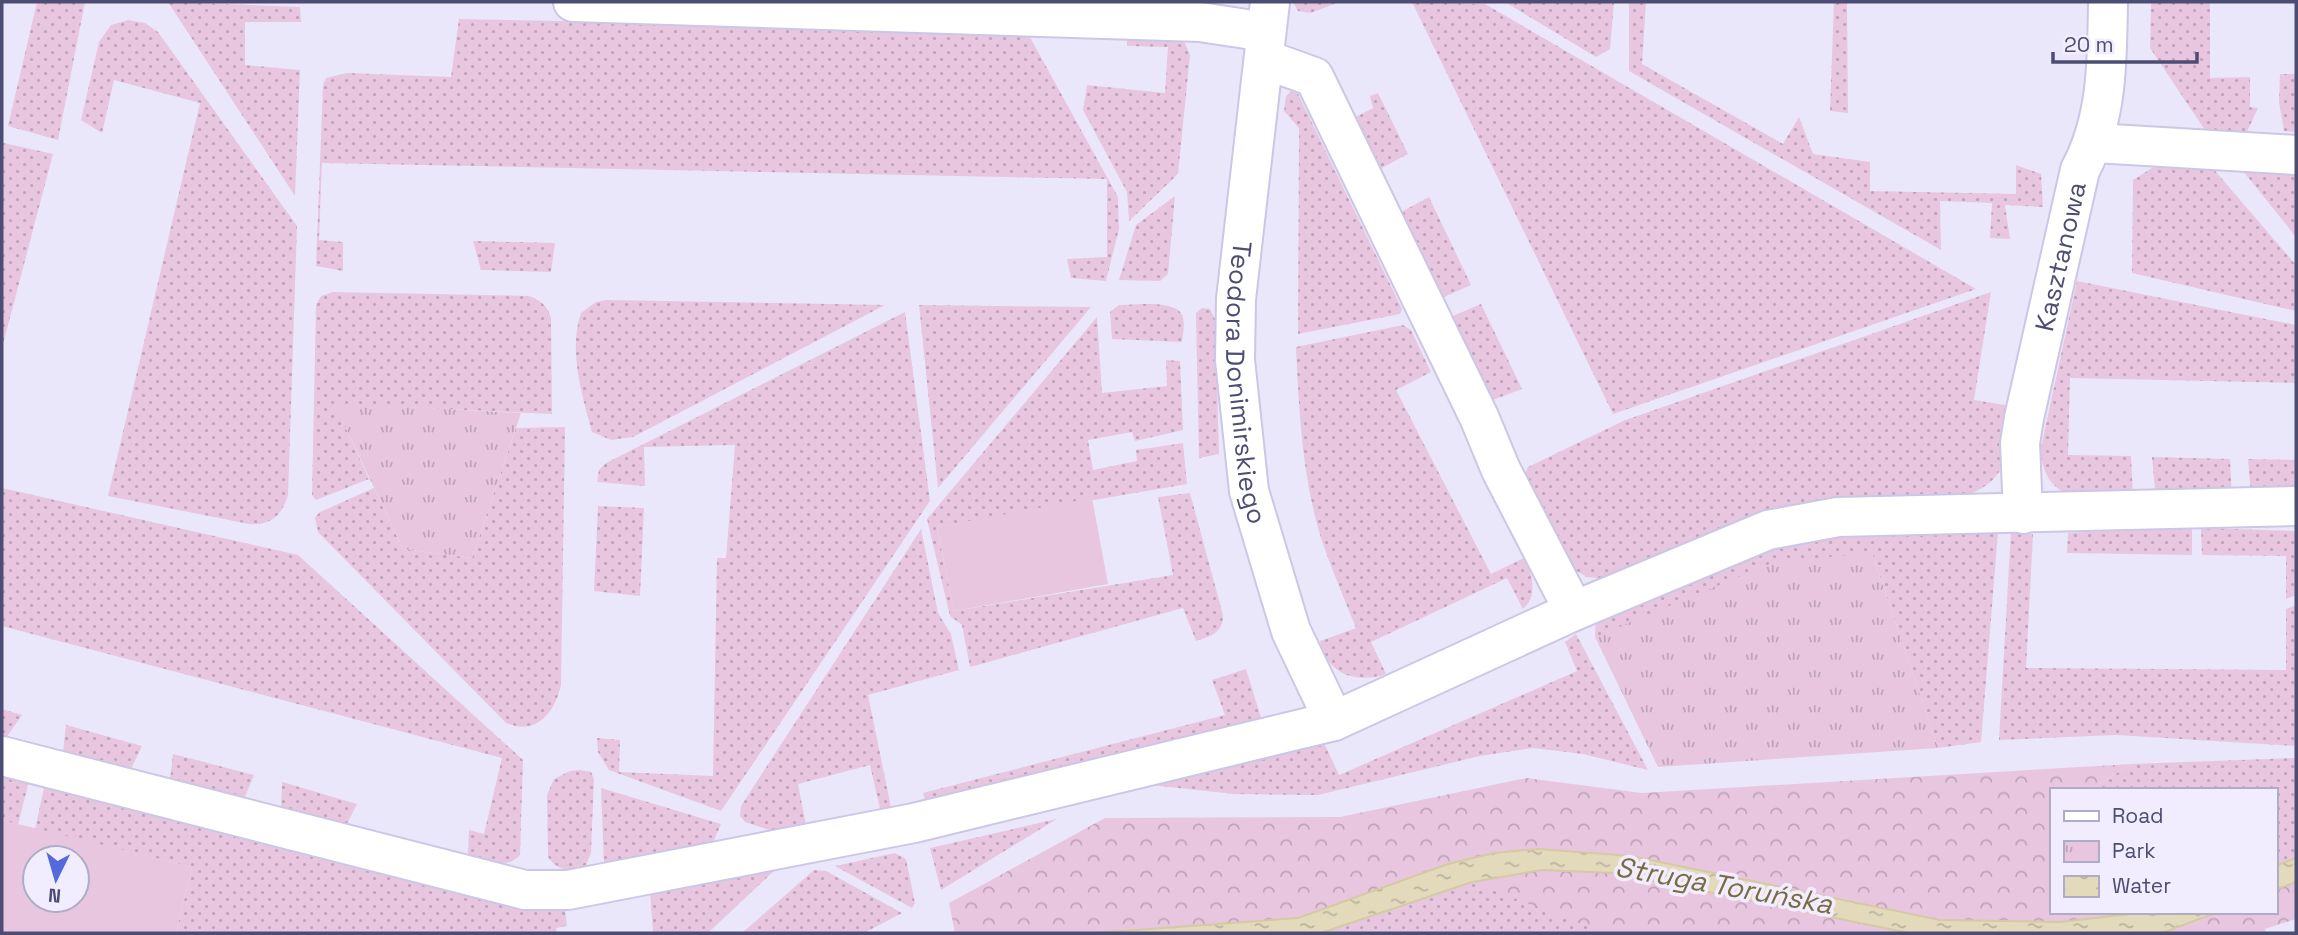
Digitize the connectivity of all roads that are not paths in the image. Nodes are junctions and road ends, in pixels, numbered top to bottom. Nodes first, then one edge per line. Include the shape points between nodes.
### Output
1 (573, 2) edge
2 (2108, 2) edge
3 (1267, 31) edge
4 (2095, 143) junction
5 (2296, 155) edge
6 (2296, 506) edge
7 (2023, 513) junction
8 (1574, 611) junction
9 (1334, 721) junction
10 (2, 756) edge

1 - 3 street via 1200,22
2 - 4 street, Kasztanowa via 2104,103
3 - 8 street via 1314,77 1501,470
3 - 9 street, Teodora Donimirskiego via 1236,299 1240,426 1249,491 1291,631
4 - 5 street
4 - 7 street, Kasztanowa via 2080,170 2024,418 2020,443
6 - 7 street
7 - 8 street via 1838,517 1768,530
8 - 9 street
9 - 10 street via 914,824 568,890 525,890

